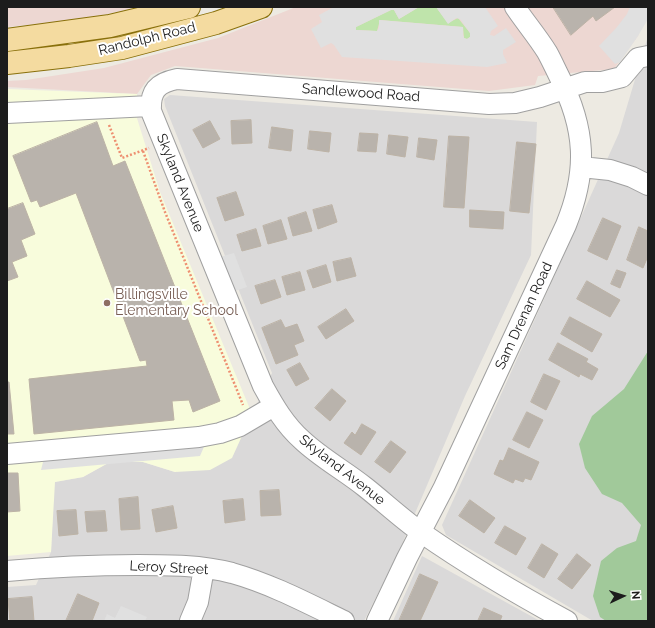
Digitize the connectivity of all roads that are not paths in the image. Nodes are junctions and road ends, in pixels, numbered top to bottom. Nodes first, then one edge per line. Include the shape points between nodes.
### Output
1 (188, 7) edge
2 (261, 7) edge
3 (515, 7) edge
4 (7, 40) edge
5 (648, 56) edge
6 (7, 63) edge
7 (565, 88) junction
8 (150, 106) junction
9 (7, 113) edge
10 (581, 166) junction
11 (648, 185) edge
12 (274, 406) junction
13 (7, 454) edge
14 (420, 532) junction
15 (204, 568) junction
16 (7, 571) edge
17 (190, 621) edge
18 (344, 621) edge
19 (377, 621) edge
20 (567, 621) edge

1 - 4 main road, Randolph Road via 110,26
2 - 6 main road, Randolph Road via 122,48
3 - 7 street, Sam Drenan Road via 548,53
5 - 7 street, Sandlewood Road via 638,58 622,77 602,82 584,82
7 - 8 street, Sandlewood Road via 515,103 489,104 177,79 166,81 158,87 154,91
7 - 10 street, Sam Drenan Road via 578,128
8 - 9 street
8 - 12 street, Skyland Avenue via 260,379
10 - 11 street via 610,170
10 - 14 street, Sam Drenan Road via 575,203 566,225 444,487
12 - 13 street via 240,426 213,435
12 - 14 street, Skyland Avenue via 301,440
14 - 19 street, Sam Drenan Road
14 - 20 street, Skyland Avenue via 507,588
15 - 16 street, Leroy Street via 181,565 118,565
15 - 17 street via 198,602
15 - 18 street, Leroy Street via 236,574 279,590

